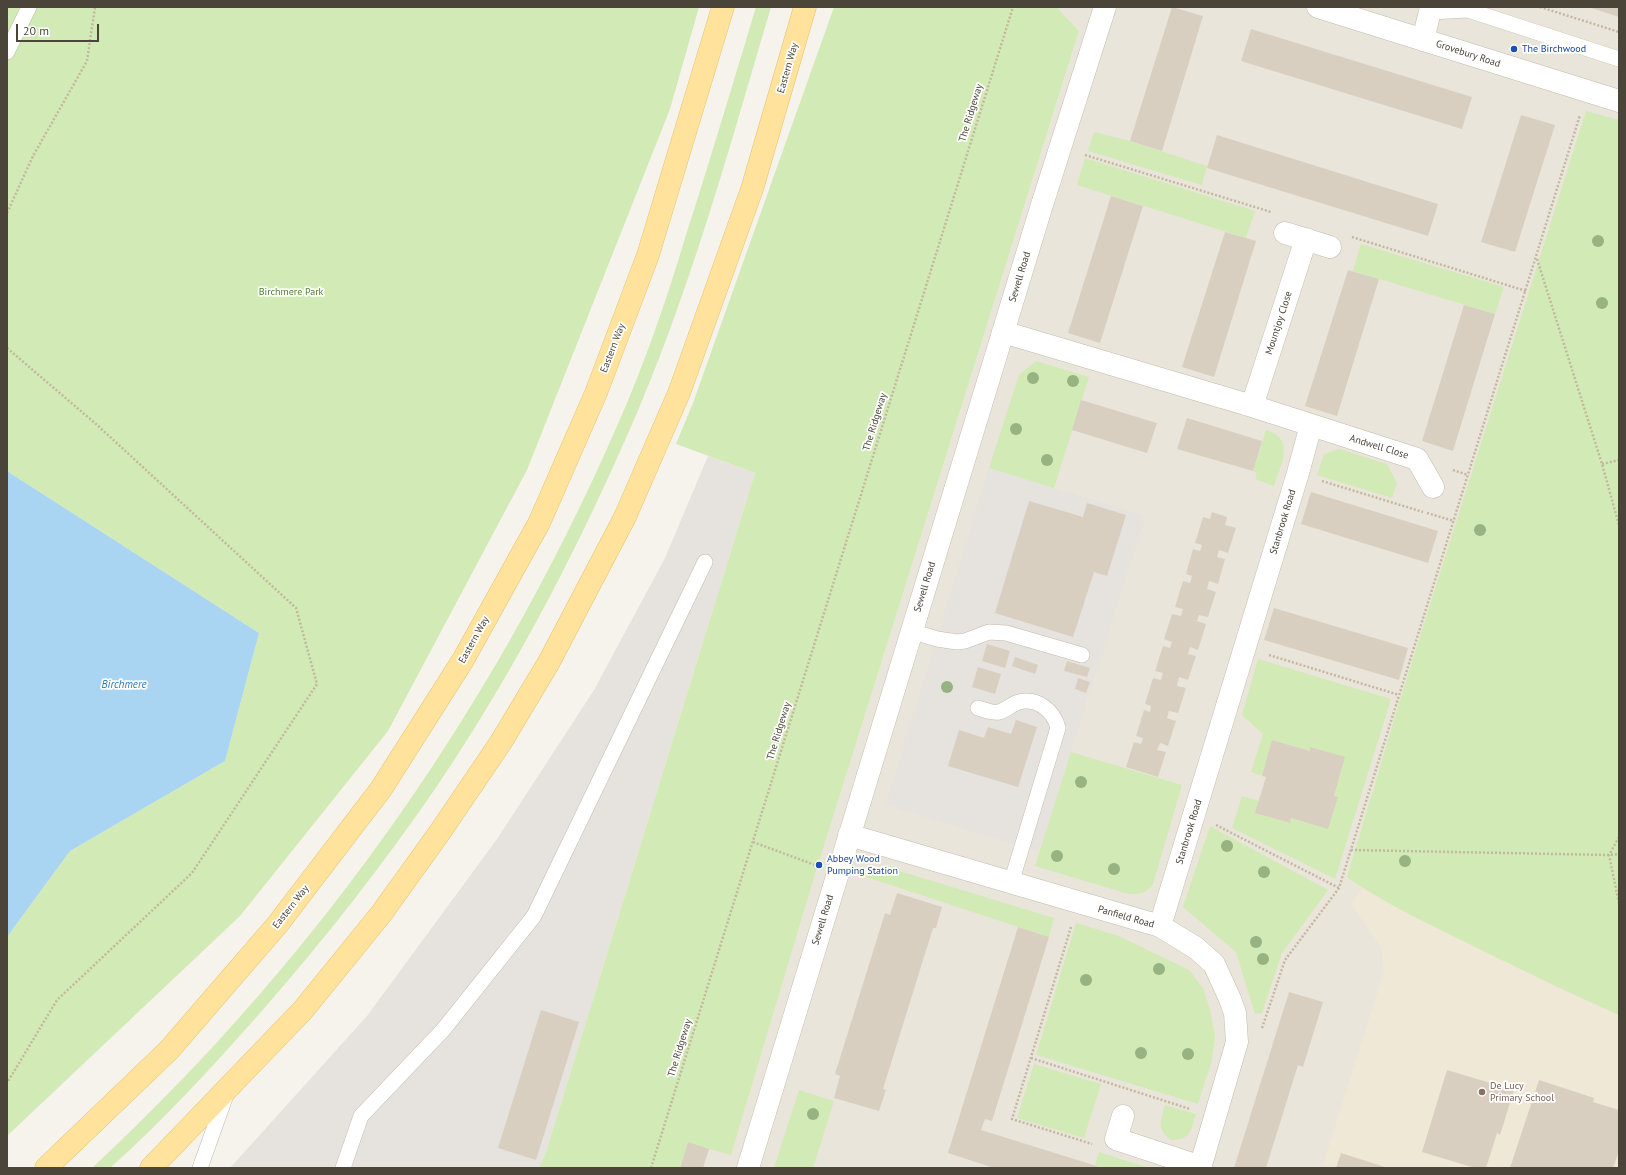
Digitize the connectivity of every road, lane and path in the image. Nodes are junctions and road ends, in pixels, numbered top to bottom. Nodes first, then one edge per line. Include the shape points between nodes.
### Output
1 (29, 7) edge
2 (95, 7) edge
3 (723, 7) edge
4 (805, 7) edge
5 (1013, 7) edge
6 (1105, 7) edge
7 (1318, 7) edge
8 (1540, 7) edge
9 (1431, 9) edge
10 (1619, 32) edge
11 (1423, 40) junction
12 (7, 52) edge
13 (1619, 59) edge
14 (1587, 92) junction
15 (1619, 101) edge
16 (7, 213) edge
17 (1286, 233) dead end
18 (1306, 239) junction
19 (1330, 247) dead end
20 (1537, 258) junction
21 (1003, 332) junction
22 (7, 348) edge
23 (1252, 406) junction
24 (1311, 425) junction
25 (1619, 460) edge
26 (1602, 464) junction
27 (1298, 473) junction
28 (1433, 486) dead end
29 (1454, 521) junction
30 (1619, 524) edge
31 (705, 562) dead end
32 (911, 631) junction
33 (1244, 647) junction
34 (1082, 655) dead end
35 (1399, 695) junction
36 (978, 708) dead end
37 (1194, 814) junction
38 (849, 835) junction
39 (1619, 836) edge
40 (753, 842) junction
41 (1351, 850) junction
42 (1619, 854) edge
43 (1609, 855) junction
44 (805, 862) dead end
45 (1010, 883) junction
46 (1339, 888) junction
47 (1619, 902) edge
48 (1078, 903) junction
49 (1160, 926) junction
50 (1237, 1042) junction
51 (1031, 1058) junction
52 (7, 1083) edge
53 (227, 1090) junction
54 (1123, 1116) dead end
55 (1215, 1117) junction
56 (1116, 1139) junction
57 (1200, 1167) edge
58 (46, 1168) edge
59 (151, 1168) edge
60 (200, 1168) edge
61 (343, 1168) edge
62 (651, 1168) edge
63 (748, 1168) edge

1 - 12 lane
2 - 16 path via 87,61 33,156
3 - 58 main road, Eastern Way via 648,255 596,393 539,523 463,660 381,789 277,925 169,1050
4 - 53 main road, Eastern Way via 752,189 679,393 625,517 549,662 496,748 381,914 303,1010
5 - 40 path, The Ridgeway
6 - 21 street, Sewell Road
7 - 11 street, Grovebury Road
8 - 10 path
9 - 11 street
9 - 13 lane via 1468,10
11 - 14 street, Grovebury Road
14 - 15 street, Grovebury Road
14 - 20 path
17 - 18 street
18 - 19 street
18 - 23 street, Mountjoy Close
20 - 26 path
20 - 29 path
21 - 23 street
21 - 32 street, Sewell Road
22 - 52 path via 96,424 296,608 317,684 192,873 57,1000
23 - 24 street
24 - 27 street, Stanbrook Road
24 - 28 street, Andwell Close via 1417,458
25 - 26 path
26 - 30 path
27 - 29 path
27 - 33 street, Stanbrook Road
29 - 35 path
31 - 61 lane via 534,916 443,1030 361,1116
32 - 34 lane via 957,642 989,632 1006,633
32 - 38 street, Sewell Road
33 - 35 path
33 - 37 street, Stanbrook Road
35 - 41 path
36 - 45 lane via 1000,712 1017,703 1034,702 1050,711 1058,728
37 - 46 path
37 - 49 street, Stanbrook Road
38 - 45 street, Panfield Road
38 - 63 street, Sewell Road
39 - 43 path
40 - 44 path
40 - 62 path, The Ridgeway
41 - 43 path
41 - 46 path
42 - 43 path
43 - 47 path
45 - 48 street, Panfield Road
46 - 50 path via 1285,960 1258,1040
48 - 49 street, Panfield Road
48 - 51 path
49 - 50 street, Panfield Road via 1196,948 1214,964 1235,1013
50 - 55 street, Panfield Road
51 - 55 path
51 - 56 path via 1012,1119 1095,1145
53 - 59 main road, Eastern Way
53 - 60 lane
54 - 56 street
55 - 57 street, Panfield Road
56 - 57 street, Panfield Road

